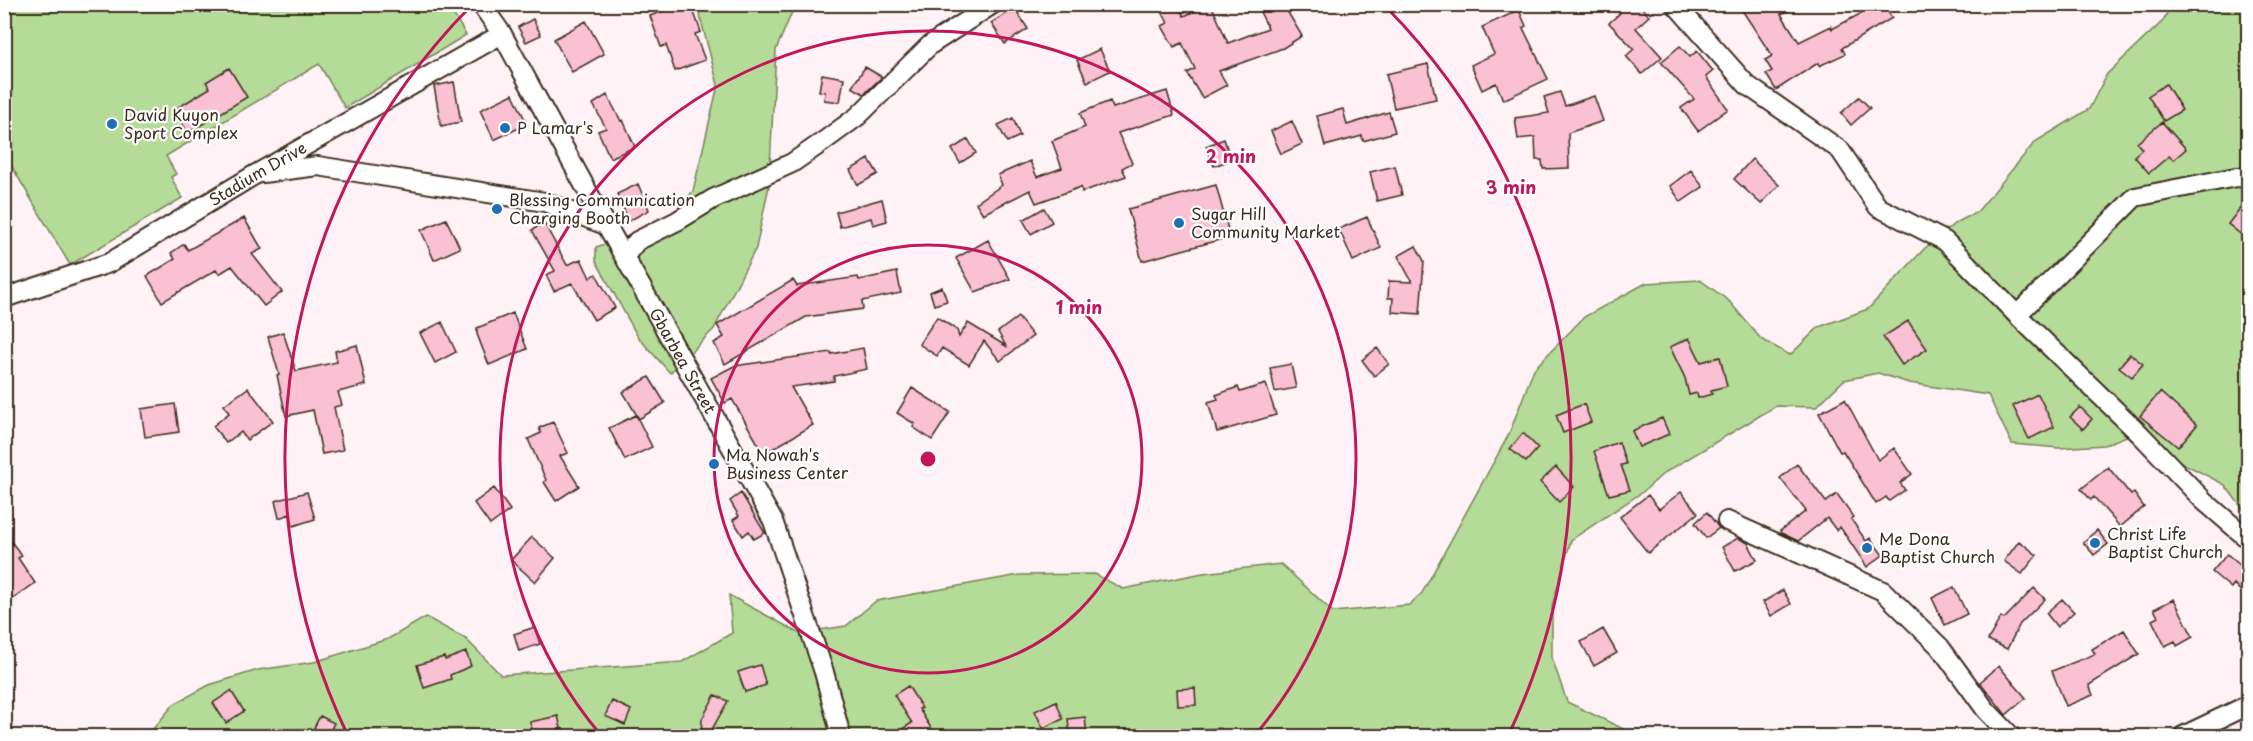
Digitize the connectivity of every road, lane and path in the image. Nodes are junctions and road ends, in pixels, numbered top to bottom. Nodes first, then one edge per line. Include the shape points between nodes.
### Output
1 (481, 4) edge
2 (993, 4) edge
3 (1675, 4) edge
4 (502, 34) junction
5 (255, 174) junction
6 (2248, 178) edge
7 (608, 226) junction
8 (625, 256) junction
9 (4, 298) edge
10 (2017, 315) junction
11 (1727, 521) dead end
12 (2248, 539) edge
13 (2248, 705) edge
14 (841, 736) edge
15 (2011, 736) edge
16 (2183, 736) edge

1 - 4 street, Gbarbea Street
2 - 8 street via 930,45 858,116 792,163 713,199 637,241
3 - 10 street via 1747,85 1840,150 1878,207 1945,241
4 - 5 street, Stadium Drive
4 - 7 street, Gbarbea Street
5 - 7 street via 318,166 545,202
5 - 9 street, Stadium Drive via 109,263
6 - 10 street via 2135,197
7 - 8 street, Gbarbea Street
8 - 14 street, Gbarbea Street via 773,521 824,672
10 - 12 street via 2204,501
11 - 15 street via 1883,591 1940,647 1986,710
13 - 16 street

